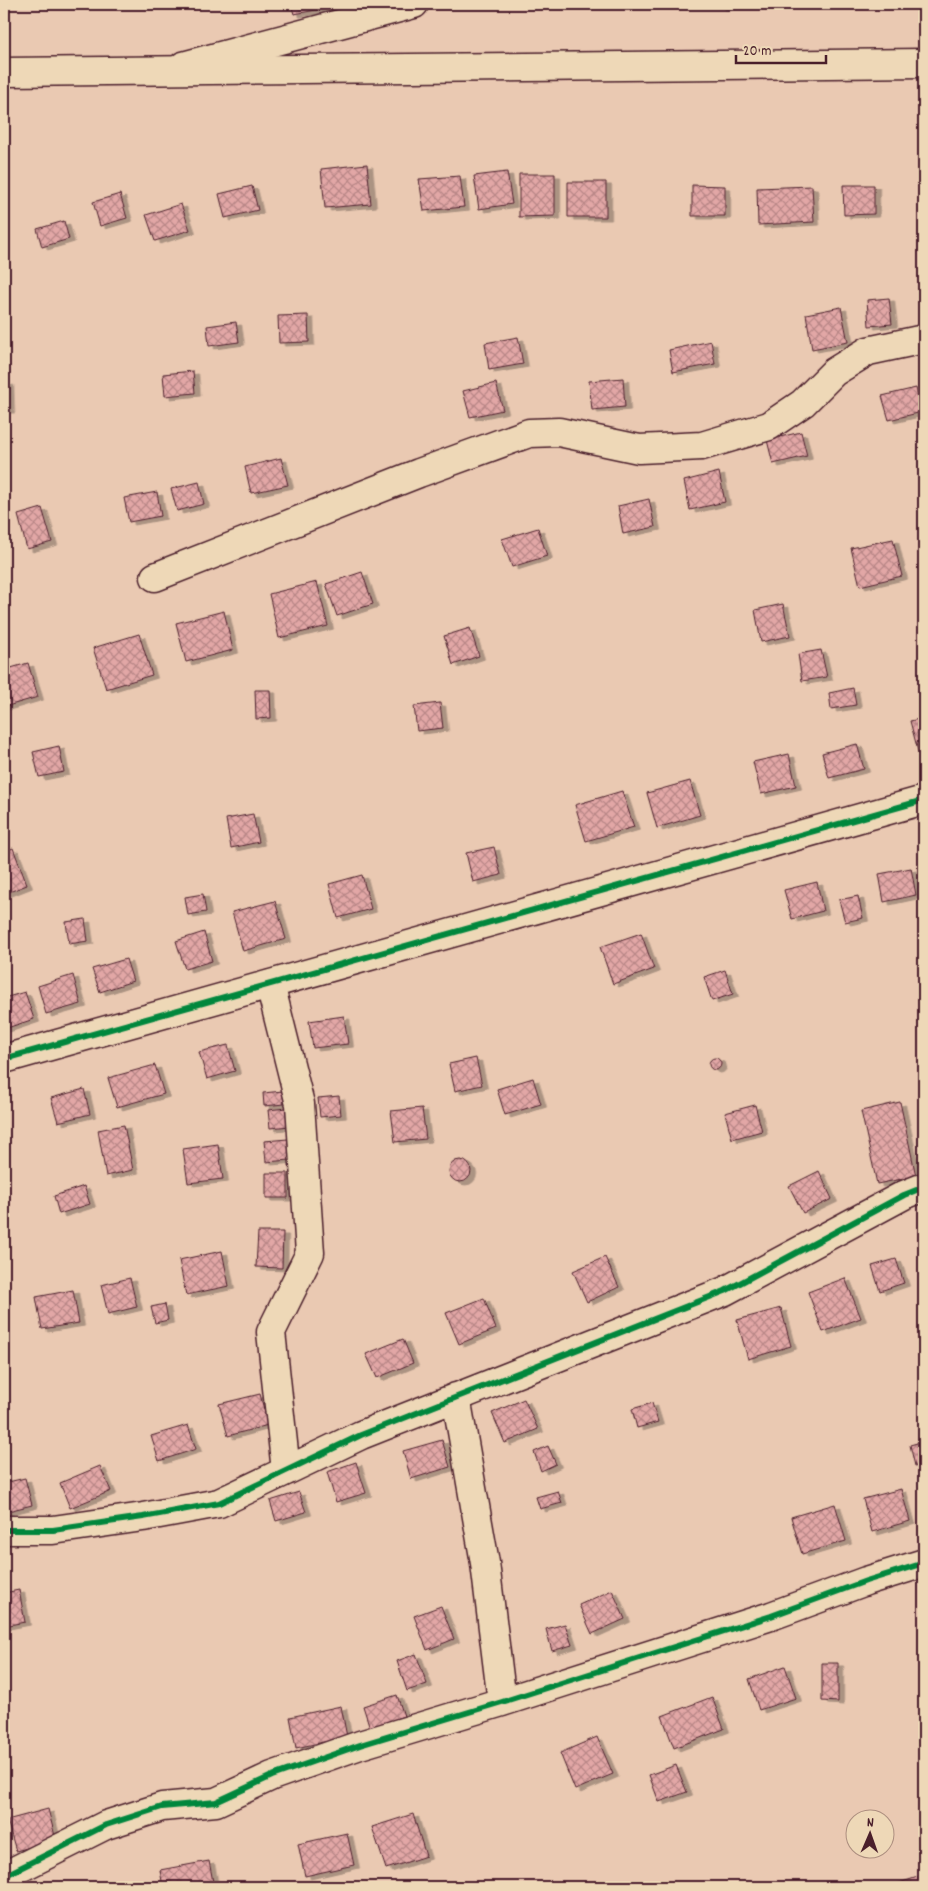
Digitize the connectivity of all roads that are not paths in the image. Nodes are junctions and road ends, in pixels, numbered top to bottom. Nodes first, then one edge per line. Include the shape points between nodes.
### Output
1 (414, 4) edge
2 (924, 63) edge
3 (165, 71) junction
4 (4, 72) edge
5 (924, 339) edge
6 (155, 577) dead end
7 (924, 800) edge
8 (270, 984) junction
9 (4, 1059) edge
10 (924, 1186) edge
11 (456, 1397) junction
12 (286, 1471) junction
13 (4, 1530) edge
14 (924, 1563) edge
15 (502, 1702) junction
16 (4, 1876) edge

1 - 3 street
2 - 3 street
3 - 4 street
5 - 6 street via 868,352 834,372 803,403 769,426 702,446 639,449 559,432 528,433
7 - 8 street
8 - 9 street
8 - 12 street via 300,1104 310,1253 271,1332
10 - 11 street via 725,1290
11 - 12 street via 361,1435
11 - 15 street via 485,1563
12 - 13 street via 219,1503 53,1530
14 - 15 street
15 - 16 street via 281,1772 216,1802 162,1808 106,1825

